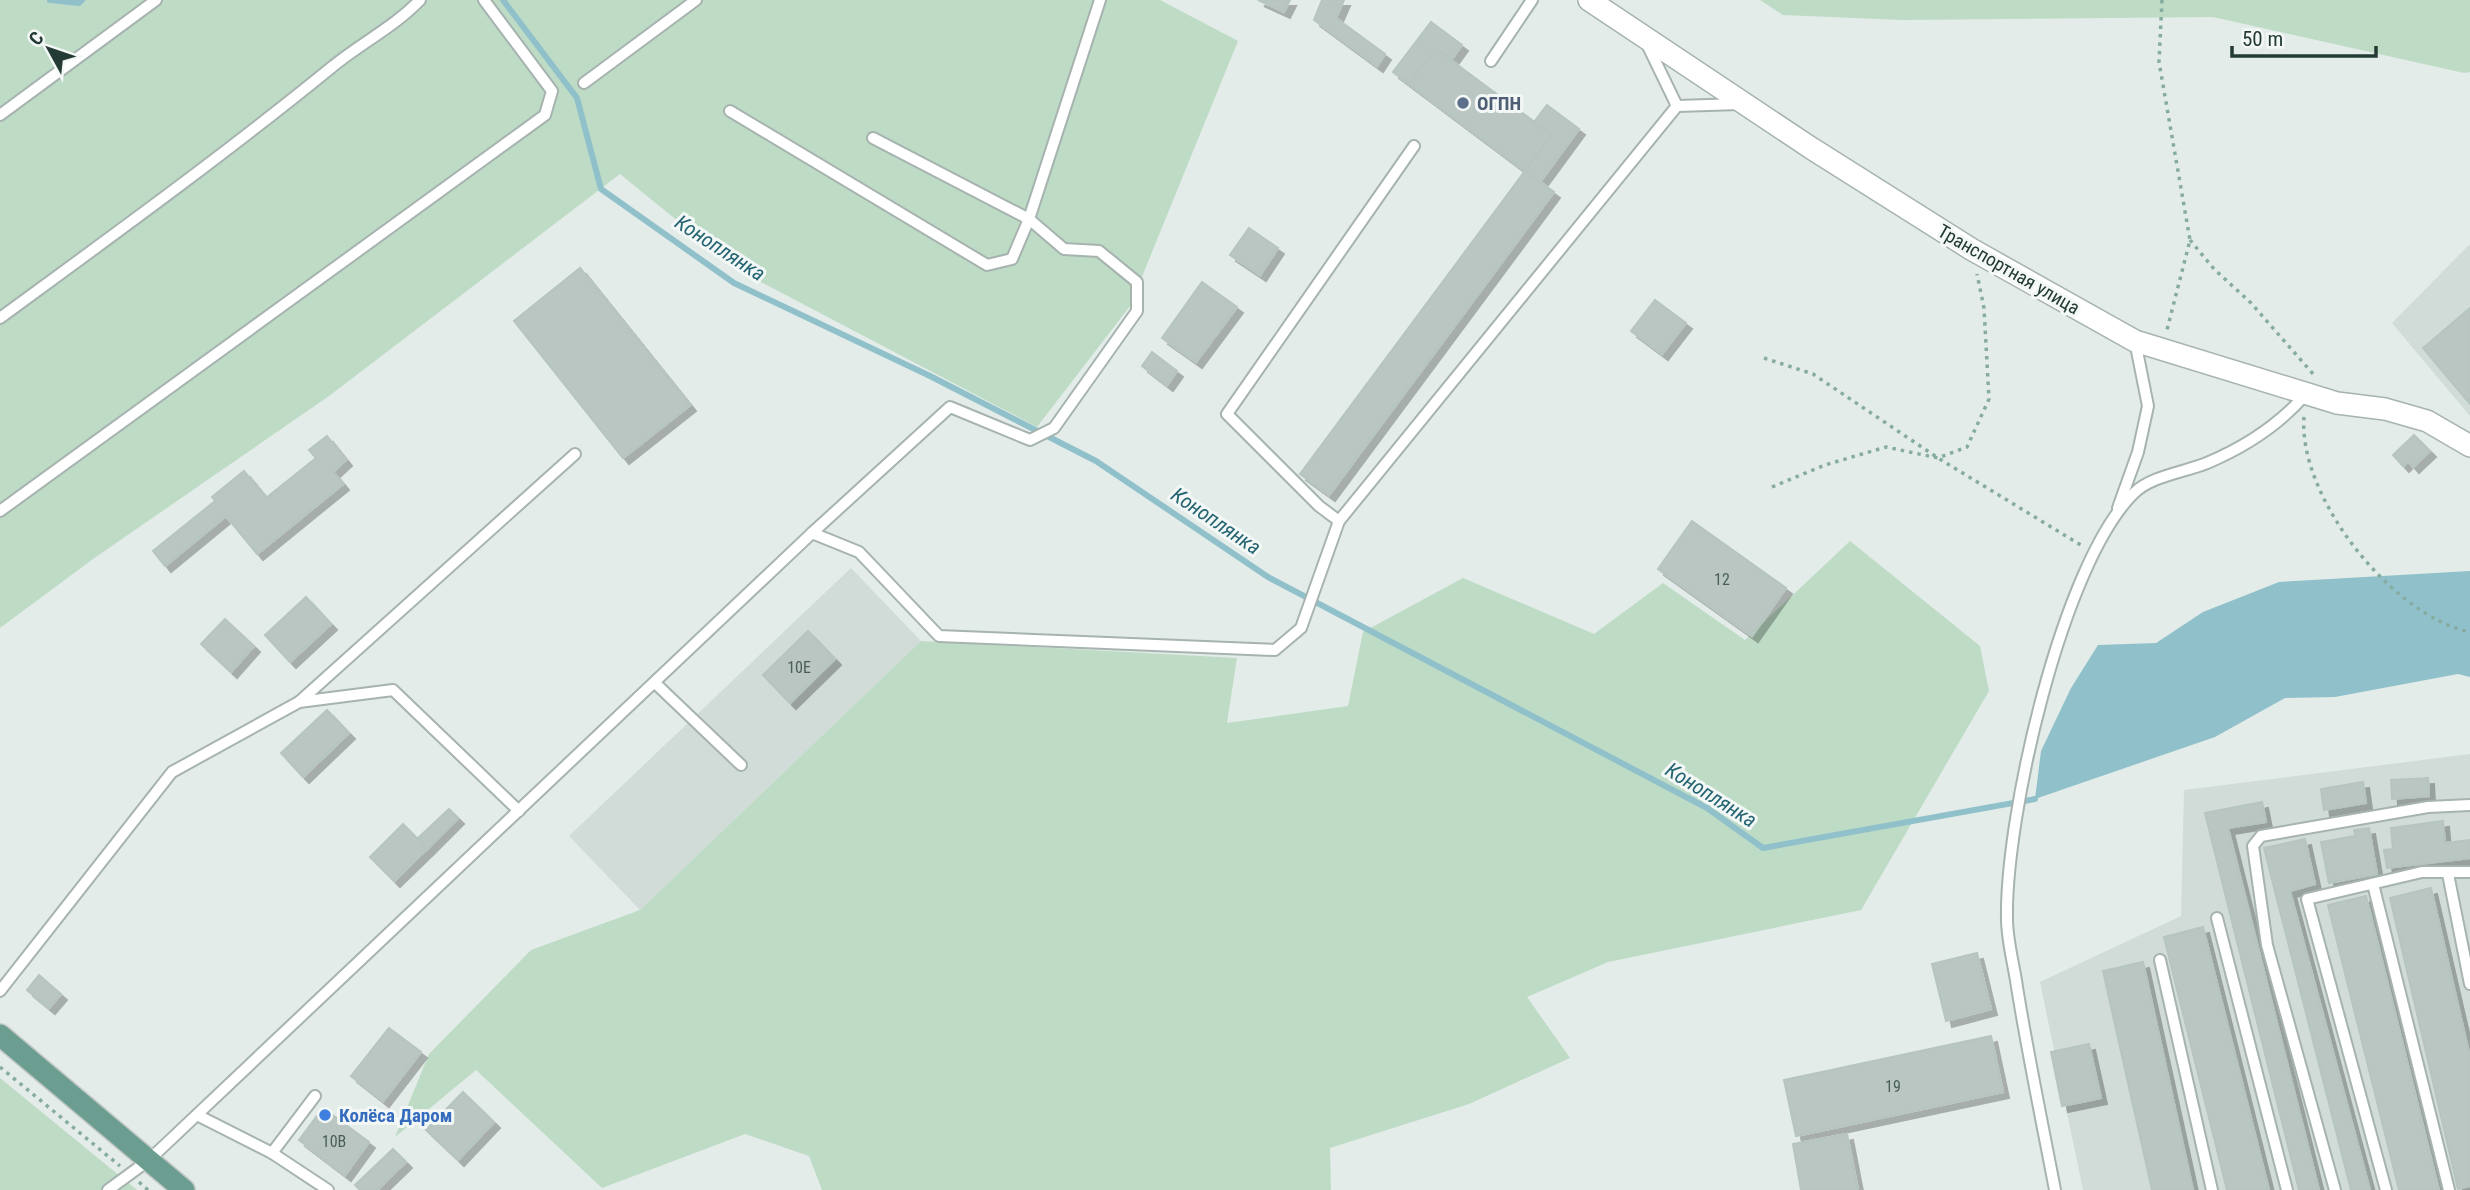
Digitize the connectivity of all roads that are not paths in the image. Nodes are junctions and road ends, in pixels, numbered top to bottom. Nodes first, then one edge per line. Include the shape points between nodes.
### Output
1 (156, 0) edge
2 (421, 0) edge
3 (484, 0) edge
4 (696, 0) edge
5 (1100, 0) edge
6 (1532, 0) edge
7 (1589, 0) edge
8 (1644, 39) junction
9 (1491, 61) dead end
10 (584, 83) dead end
11 (1743, 104) junction
12 (1677, 106) junction
13 (730, 111) dead end
14 (0, 115) edge
15 (873, 138) dead end
16 (1414, 146) dead end
17 (1029, 219) junction
18 (0, 318) edge
19 (2135, 341) junction
20 (2306, 394) junction
21 (2470, 446) edge
22 (575, 454) dead end
23 (0, 511) edge
24 (2116, 514) junction
25 (1339, 521) junction
26 (813, 533) junction
27 (655, 683) junction
28 (299, 702) junction
29 (741, 765) dead end
30 (2470, 805) edge
31 (519, 811) junction
32 (2470, 872) edge
33 (2448, 874) junction
34 (2372, 884) junction
35 (2217, 918) dead end
36 (2160, 960) dead end
37 (2470, 984) edge
38 (0, 991) edge
39 (0, 1035) edge
40 (316, 1097) dead end
41 (197, 1115) junction
42 (272, 1153) junction
43 (149, 1160) junction
44 (108, 1190) edge
45 (184, 1190) edge
46 (328, 1190) edge
47 (2055, 1190) edge
48 (2212, 1190) edge
49 (2287, 1190) edge
50 (2335, 1190) edge
51 (2386, 1190) edge
52 (2449, 1190) edge

1 - 14 lane
2 - 18 lane via 235,146
3 - 23 lane via 552,91 545,115
4 - 10 lane
5 - 17 lane
6 - 9 lane
7 - 8 street, Транспортная улица
8 - 11 street, Транспортная улица
8 - 12 lane
11 - 12 lane
11 - 19 street, Транспортная улица via 1971,249
12 - 25 lane
13 - 17 lane via 987,265 1012,259
15 - 17 lane
16 - 25 lane via 1227,414
17 - 26 lane via 1064,249 1099,251 1137,282 1137,311 1054,428 1031,440 950,407
19 - 20 street, Транспортная улица
19 - 24 lane via 2148,407
20 - 21 street, Транспортная улица via 2427,421
20 - 24 lane via 2254,440 2136,490
22 - 28 lane
24 - 47 lane via 2046,676 2014,836 2007,919
25 - 26 lane via 1301,628 1275,650 939,636 859,552
26 - 27 lane
27 - 29 lane
27 - 31 lane
28 - 31 lane via 393,690
28 - 38 lane via 173,772
30 - 50 lane via 2428,807 2261,836 2253,846 2267,945
31 - 41 lane
32 - 33 lane
33 - 34 lane via 2422,872
33 - 37 lane
34 - 51 lane via 2307,898
34 - 52 lane
35 - 49 lane
36 - 48 lane
39 - 43 main road
40 - 42 lane
41 - 42 lane
41 - 43 lane
42 - 46 lane
43 - 44 lane
43 - 45 main road

